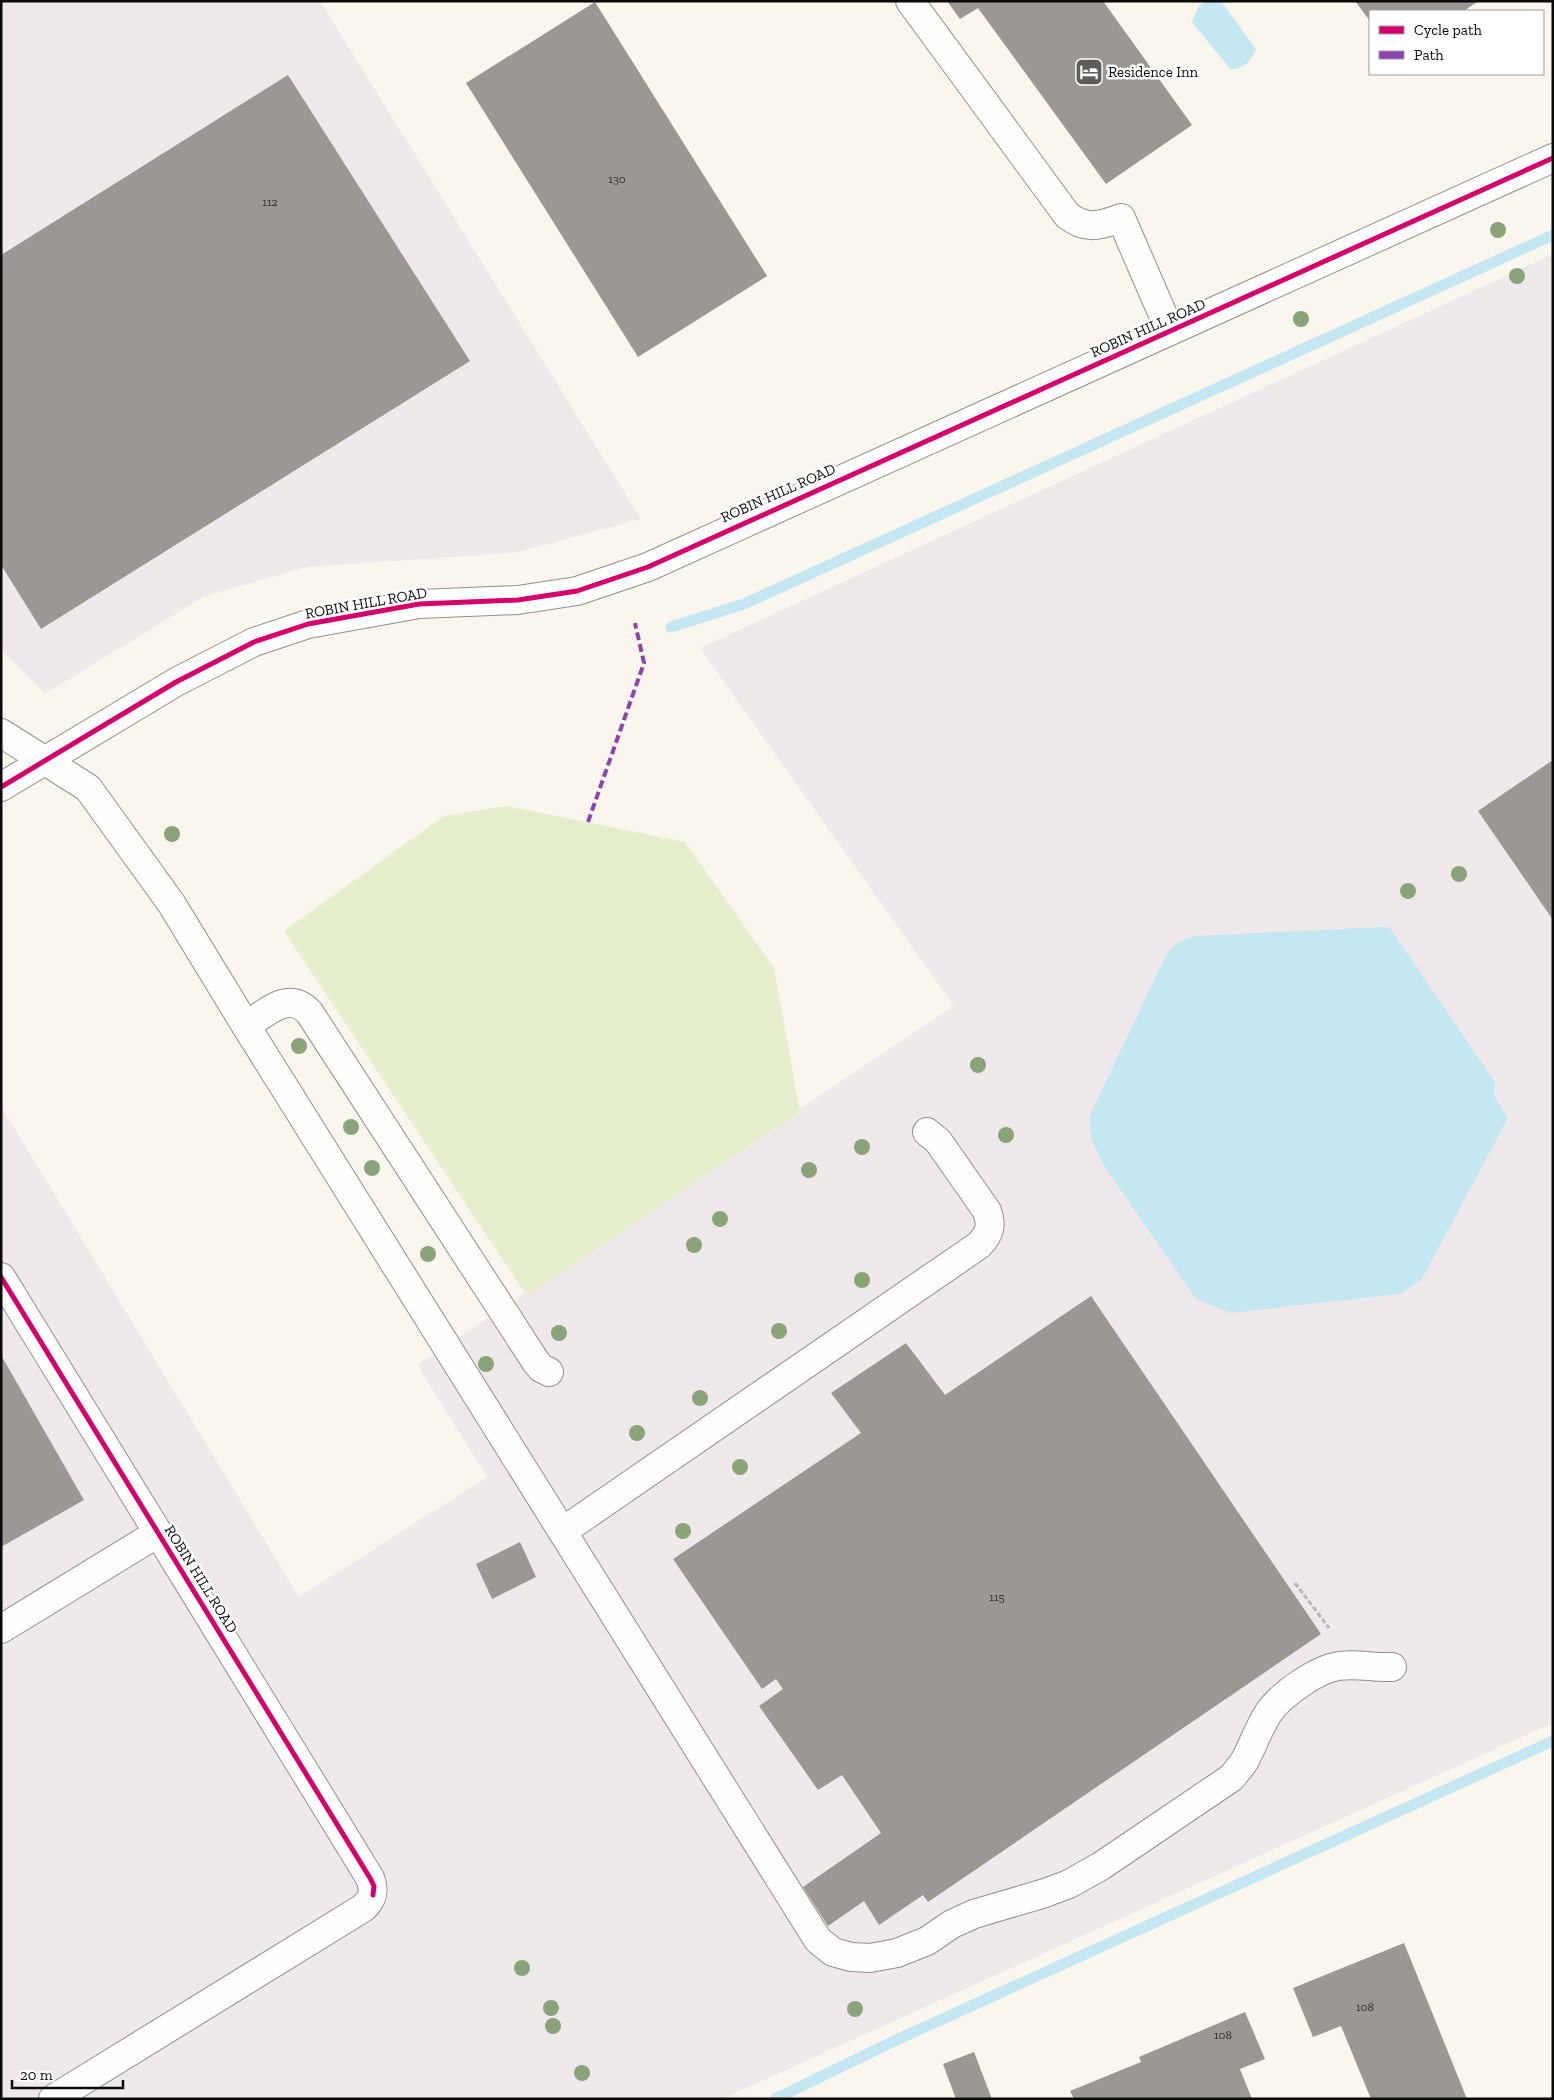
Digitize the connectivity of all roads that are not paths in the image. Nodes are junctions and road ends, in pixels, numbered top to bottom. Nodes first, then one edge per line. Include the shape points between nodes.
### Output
1 (910, 1) edge
2 (1553, 158) edge
3 (1170, 331) junction
4 (1, 733) edge
5 (47, 760) junction
6 (1, 787) edge
7 (246, 1026) junction
8 (927, 1132) dead end
9 (1, 1278) edge
10 (549, 1372) dead end
11 (562, 1531) junction
12 (158, 1533) junction
13 (1, 1629) edge
14 (1392, 1667) dead end
15 (52, 2099) edge

1 - 3 street via 1067,215 1077,223 1090,226 1121,218
2 - 3 street, ROBIN HILL ROAD
3 - 5 street, ROBIN HILL ROAD via 648,567 577,591 518,600 419,604 308,624 254,642 184,677
4 - 5 street
5 - 6 street, ROBIN HILL ROAD
5 - 7 street via 88,788 171,903
7 - 10 street via 280,1004 291,1002 309,1012 536,1362
7 - 11 street
8 - 11 street via 938,1141 987,1211 990,1228 987,1237
9 - 12 street, ROBIN HILL ROAD
11 - 14 street via 818,1940 833,1952 850,1957 870,1958 897,1953 974,1914 1046,1894 1069,1884 1231,1778 1244,1762 1270,1711 1313,1676 1336,1667 1359,1664
12 - 13 street
12 - 15 street, ROBIN HILL ROAD via 370,1878 374,1886 373,1895 371,1902 363,1908

